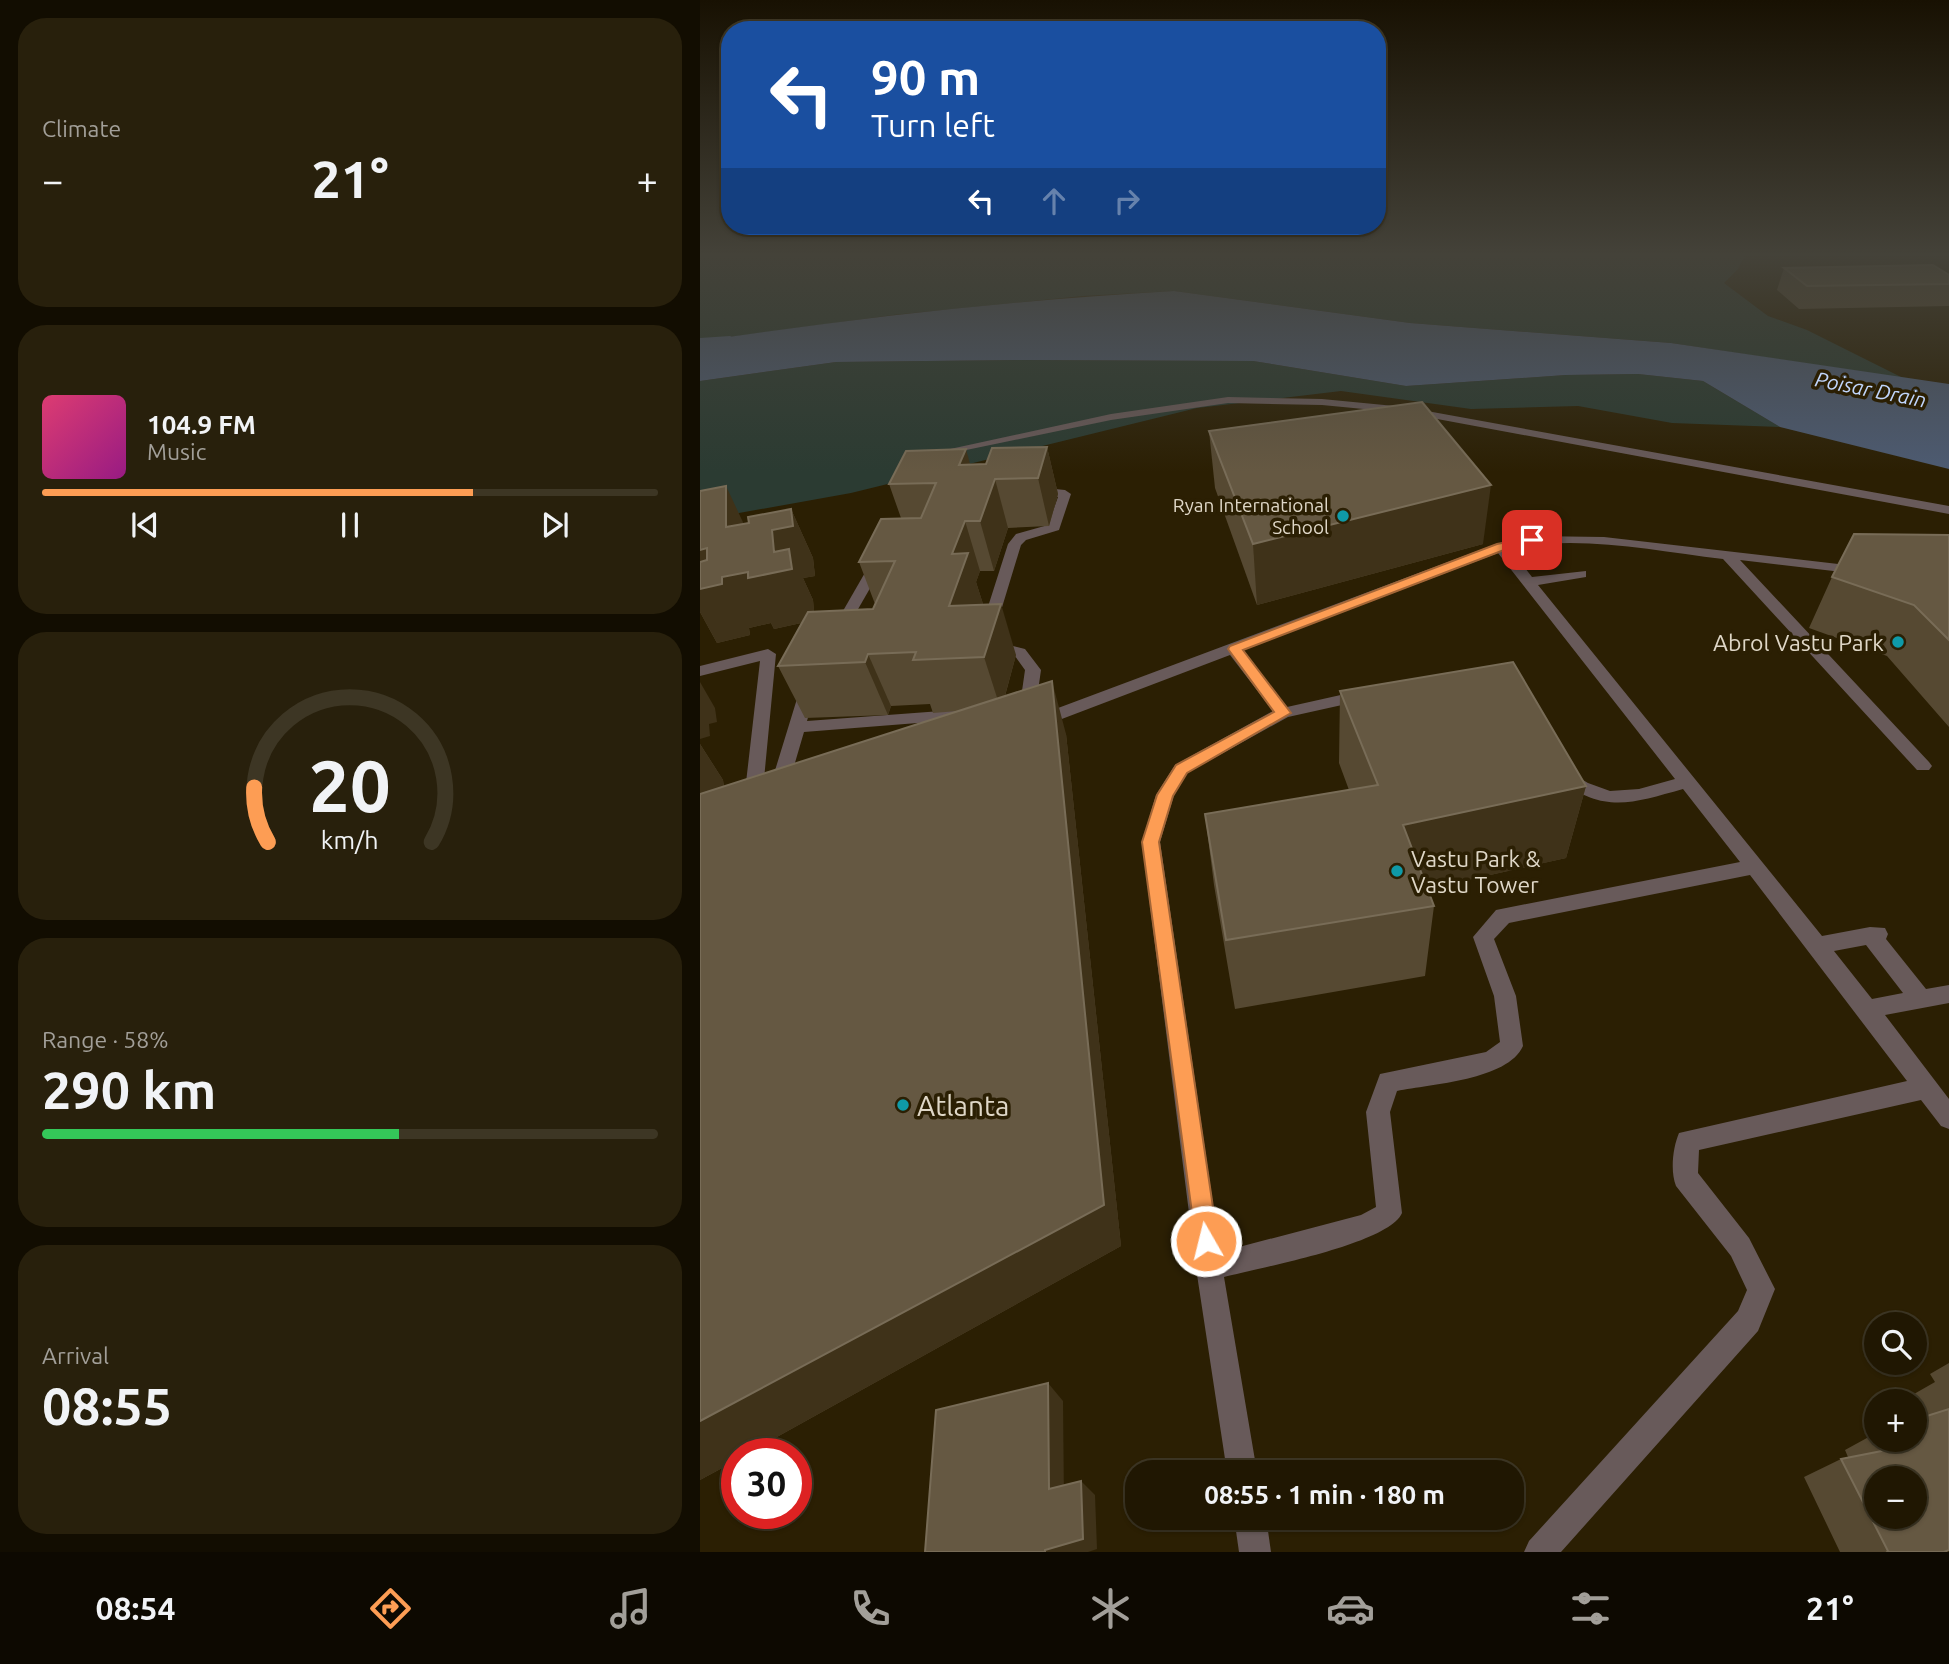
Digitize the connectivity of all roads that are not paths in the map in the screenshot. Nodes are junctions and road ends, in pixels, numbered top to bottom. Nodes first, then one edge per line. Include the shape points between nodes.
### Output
1 (947, 450) edge
2 (1015, 492) edge
3 (1949, 509) edge
4 (1501, 547) junction
5 (887, 548) edge
6 (1728, 556) junction
7 (1876, 571) edge
8 (1581, 574) dead end
9 (1528, 582) junction
10 (846, 618) junction
11 (869, 621) edge
12 (832, 642) edge
13 (1234, 649) junction
14 (700, 671) edge
15 (813, 677) edge
16 (1387, 690) edge
17 (987, 713) edge
18 (1283, 713) junction
19 (795, 727) junction
20 (1550, 761) edge
21 (1923, 766) dead end
22 (1687, 782) junction
23 (1755, 867) junction
24 (1817, 946) junction
25 (1949, 994) edge
26 (1922, 1000) junction
27 (1867, 1009) junction
28 (1925, 1088) junction
29 (1949, 1118) edge
30 (1209, 1268) junction
31 (1240, 1460) edge
32 (1252, 1530) edge
33 (1255, 1552) edge
34 (1539, 1552) edge

1 - 3 street via 1111,417 1228,400 1322,402 1405,410
2 - 13 street via 1065,494 1055,527 1021,537 1015,544 985,638 996,647 1020,652 1033,670 1021,710 1025,726
4 - 6 street via 1532,540 1604,541
4 - 9 street
4 - 13 street
5 - 10 street via 881,568
6 - 7 street
6 - 21 street
8 - 9 street
9 - 22 street
10 - 11 street
10 - 12 street
13 - 18 street
14 - 19 street via 768,654 745,813 781,801
15 - 19 street
16 - 18 street
17 - 19 street
18 - 30 street via 1181,769 1165,795 1151,842
20 - 22 street via 1578,787 1613,801
22 - 23 street
23 - 24 street
23 - 30 street via 1503,916 1483,937 1505,996 1512,1046 1491,1062 1388,1082 1378,1112 1389,1213 1366,1227
24 - 26 street via 1874,934
24 - 27 street
25 - 26 street
26 - 27 street
27 - 28 street
28 - 29 street
28 - 34 street via 1688,1141 1685,1177 1740,1247 1761,1289 1748,1321
30 - 31 street
32 - 33 street

